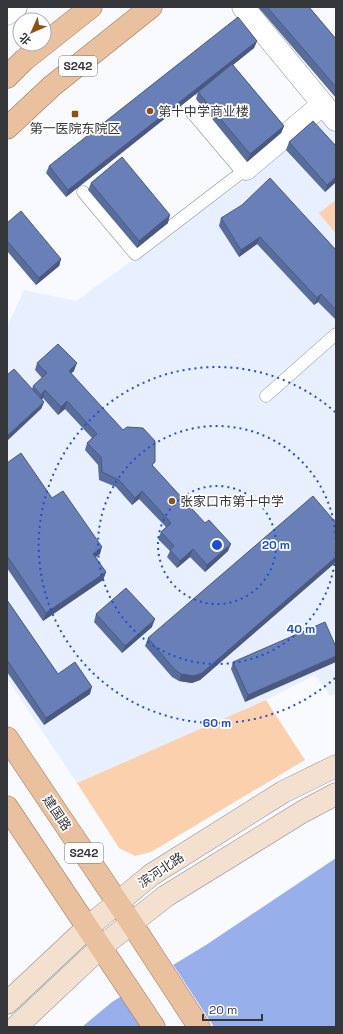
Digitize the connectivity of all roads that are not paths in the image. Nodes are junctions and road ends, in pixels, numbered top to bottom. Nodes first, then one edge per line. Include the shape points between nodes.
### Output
1 (16, 7) edge
2 (91, 7) edge
3 (151, 7) edge
4 (243, 7) edge
5 (7, 14) edge
6 (7, 77) edge
7 (192, 105) edge
8 (332, 113) edge
9 (7, 128) edge
10 (246, 169) junction
11 (83, 192) edge
12 (334, 341) edge
13 (266, 396) dead end
14 (7, 738) edge
15 (336, 766) edge
16 (336, 794) edge
17 (7, 807) edge
18 (117, 902) junction
19 (132, 924) junction
20 (88, 927) junction
21 (102, 947) junction
22 (7, 1003) edge
23 (16, 1027) edge
24 (154, 1027) edge
25 (199, 1027) edge

1 - 5 street
2 - 6 main road, S242 via 24,60
3 - 9 main road, S242 via 52,86
4 - 8 street
7 - 10 street
8 - 10 street
10 - 11 lane via 135,254
12 - 13 lane
14 - 18 main road, 建国路 / S242
15 - 18 main road, 滨河北路 via 283,792 151,875
16 - 19 main road, 滨河北路 via 302,812 166,896
17 - 20 main road, S242
18 - 19 main road, 建国路 / S242
18 - 20 main road, 滨河北路
19 - 21 main road, 滨河北路
19 - 25 main road, 建国路 / S242
20 - 21 main road, S242
20 - 22 main road, 滨河北路
21 - 23 main road, 滨河北路
21 - 24 main road, S242

